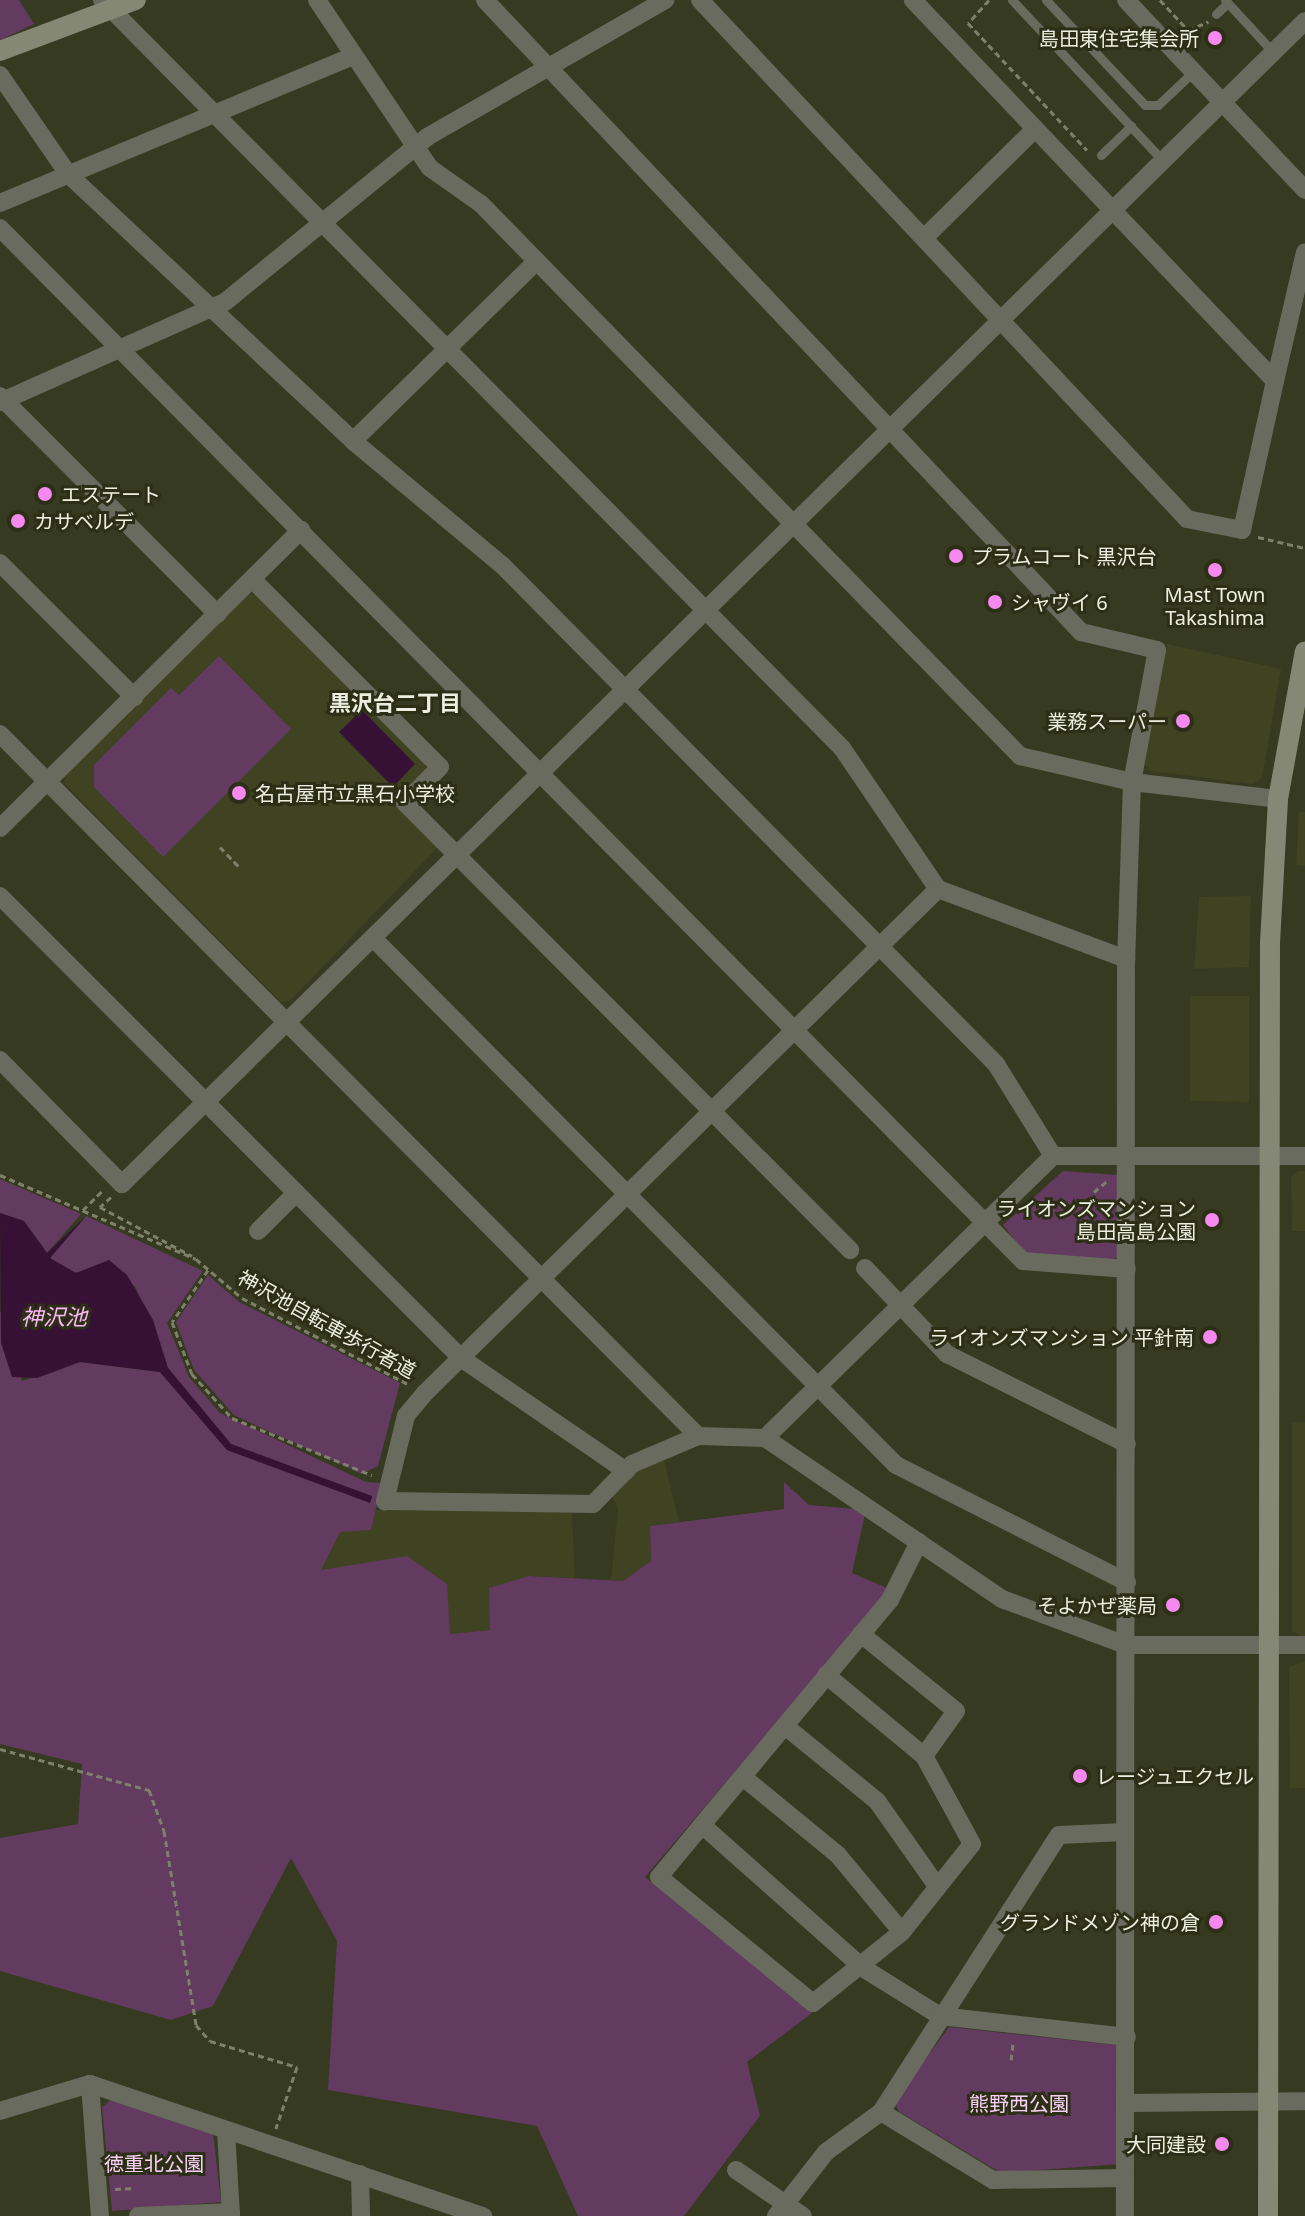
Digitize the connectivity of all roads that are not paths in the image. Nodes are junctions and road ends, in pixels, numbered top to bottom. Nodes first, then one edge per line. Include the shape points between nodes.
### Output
1 (136, 0) edge
2 (317, 0) edge
3 (485, 0) edge
4 (665, 0) edge
5 (700, 0) edge
6 (913, 0) edge
7 (1012, 0) edge
8 (1046, 0) edge
9 (1126, 0) edge
10 (1226, 2) edge
11 (104, 4) edge
12 (1216, 14) road end
13 (1305, 21) edge
14 (0, 51) edge
15 (1273, 52) junction
16 (353, 56) junction
17 (548, 67) junction
18 (1193, 72) junction
19 (0, 75) edge
20 (1221, 102) junction
21 (211, 115) junction
22 (1131, 126) junction
23 (1035, 129) junction
24 (414, 146) junction
25 (1101, 155) road end
26 (1162, 160) junction
27 (68, 174) junction
28 (1305, 190) edge
29 (0, 203) edge
30 (1111, 210) junction
31 (321, 222) junction
32 (0, 228) edge
33 (924, 238) junction
34 (1305, 252) edge
35 (537, 261) junction
36 (211, 310) junction
37 (1001, 320) junction
38 (120, 349) junction
39 (447, 349) junction
40 (1275, 381) junction
41 (2, 399) edge
42 (888, 429) junction
43 (353, 441) junction
44 (793, 524) junction
45 (301, 530) junction
46 (0, 563) edge
47 (253, 580) junction
48 (706, 610) junction
49 (217, 614) junction
50 (1305, 651) edge
51 (625, 690) junction
52 (134, 697) junction
53 (0, 734) edge
54 (541, 772) junction
55 (50, 779) junction
56 (1132, 782) junction
57 (1278, 799) junction
58 (0, 828) edge
59 (457, 855) junction
60 (938, 889) junction
61 (0, 896) edge
62 (373, 938) junction
63 (880, 946) junction
64 (1126, 959) junction
65 (289, 1020) junction
66 (796, 1028) junction
67 (0, 1060) edge
68 (205, 1102) junction
69 (712, 1111) junction
70 (1053, 1156) junction
71 (1270, 1156) junction
72 (1305, 1156) edge
73 (1127, 1157) junction
74 (296, 1193) junction
75 (628, 1194) junction
76 (987, 1221) junction
77 (258, 1231) dead end
78 (850, 1250) dead end
79 (865, 1268) dead end
80 (1127, 1269) junction
81 (543, 1276) junction
82 (903, 1305) junction
83 (461, 1358) junction
84 (819, 1388) junction
85 (698, 1436) junction
86 (765, 1438) junction
87 (1127, 1444) junction
88 (626, 1471) junction
89 (919, 1542) junction
90 (1127, 1582) junction
91 (861, 1634) junction
92 (1126, 1645) junction
93 (1269, 1645) junction
94 (1305, 1645) edge
95 (826, 1675) junction
96 (785, 1726) junction
97 (924, 1756) junction
98 (743, 1777) junction
99 (702, 1825) junction
100 (1125, 1832) junction
101 (937, 1886) junction
102 (902, 1932) junction
103 (863, 1968) junction
104 (940, 2016) junction
105 (1127, 2037) junction
106 (90, 2084) junction
107 (1305, 2101) edge
108 (1268, 2102) junction
109 (1128, 2103) junction
110 (0, 2111) edge
111 (881, 2112) junction
112 (226, 2131) junction
113 (736, 2170) dead end
114 (360, 2174) junction
115 (1125, 2178) junction
116 (780, 2211) edge
117 (231, 2214) edge
118 (100, 2216) edge
119 (138, 2216) edge
120 (361, 2216) edge
121 (483, 2216) edge
122 (803, 2216) edge
123 (1125, 2216) edge
124 (1268, 2216) edge

1 - 11 street
2 - 16 street
3 - 17 street
4 - 17 street
5 - 33 street
6 - 23 street
7 - 22 lane
8 - 18 lane via 1145,105 1158,105
9 - 18 street
10 - 12 lane
10 - 15 lane
11 - 14 street
11 - 21 street
13 - 15 street
15 - 20 street
16 - 21 street
16 - 24 street
17 - 24 street
17 - 42 street
18 - 20 street
19 - 27 street
20 - 26 street
20 - 28 street
21 - 27 street
21 - 31 street
22 - 25 lane
22 - 26 lane
23 - 30 street
23 - 33 street
24 - 31 street
24 - 35 street
26 - 30 street
27 - 29 street
27 - 36 street
30 - 37 street
30 - 40 street
31 - 36 street
31 - 39 street
32 - 38 street
33 - 37 street
34 - 40 street
35 - 39 street
35 - 44 street
36 - 38 street
36 - 43 street
37 - 40 street via 1187,519 1242,530
37 - 42 street
38 - 41 street
38 - 45 street
39 - 43 street
39 - 48 street
41 - 49 street
42 - 44 street
42 - 56 street via 1081,632 1157,650
43 - 51 street via 502,565
44 - 48 street
44 - 56 street via 1020,756
45 - 47 street
45 - 54 street
46 - 52 street
47 - 49 street
47 - 59 street via 440,767 405,803
48 - 51 street
48 - 60 street via 842,748
49 - 52 street
50 - 57 street
51 - 54 street
51 - 63 street
52 - 55 street
53 - 55 street
54 - 59 street
54 - 66 street
55 - 58 street
55 - 65 street
56 - 57 street
56 - 64 street
57 - 71 street
59 - 62 street
59 - 69 street
60 - 63 street
60 - 64 street
61 - 68 street
62 - 65 street
62 - 75 street
63 - 66 street
63 - 70 street via 996,1064
64 - 73 street
65 - 68 street
65 - 81 street
66 - 69 street
66 - 76 street
67 - 68 street via 122,1184
68 - 74 street
69 - 75 street
69 - 78 street
70 - 73 street
70 - 76 street
71 - 72 street
71 - 73 street
71 - 93 street
73 - 80 street
74 - 77 street
74 - 83 street
75 - 81 street
75 - 84 street
76 - 80 street via 1023,1261
76 - 82 street
79 - 82 street
80 - 87 street
81 - 83 street
81 - 85 street
82 - 84 street
82 - 87 street via 947,1354
83 - 88 street
83 - 88 street via 406,1416 385,1501 593,1504
84 - 86 street
84 - 90 street via 896,1465
85 - 86 street
85 - 88 street
86 - 89 street
87 - 90 street
89 - 91 street via 890,1600
89 - 92 street via 1002,1599
90 - 92 street
91 - 95 street
91 - 97 street via 956,1711
92 - 93 street
92 - 100 street
93 - 94 street
93 - 108 street
95 - 96 street
95 - 97 street
96 - 98 street
96 - 101 street via 877,1801
97 - 101 street via 972,1844
98 - 99 street
98 - 102 street via 838,1855
99 - 103 street
99 - 103 street via 659,1877 813,2003
100 - 104 street via 1059,1835
100 - 105 street
101 - 102 street
102 - 103 street
103 - 104 street
104 - 105 street
104 - 111 street
105 - 109 street
106 - 110 street
106 - 112 street
106 - 118 street
107 - 108 street
108 - 109 street
108 - 124 street
109 - 115 street
111 - 115 street via 993,2180
111 - 116 street via 826,2152
112 - 114 street
112 - 117 street
113 - 116 street
114 - 120 street
114 - 121 street
115 - 123 street
116 - 122 street
117 - 119 street

